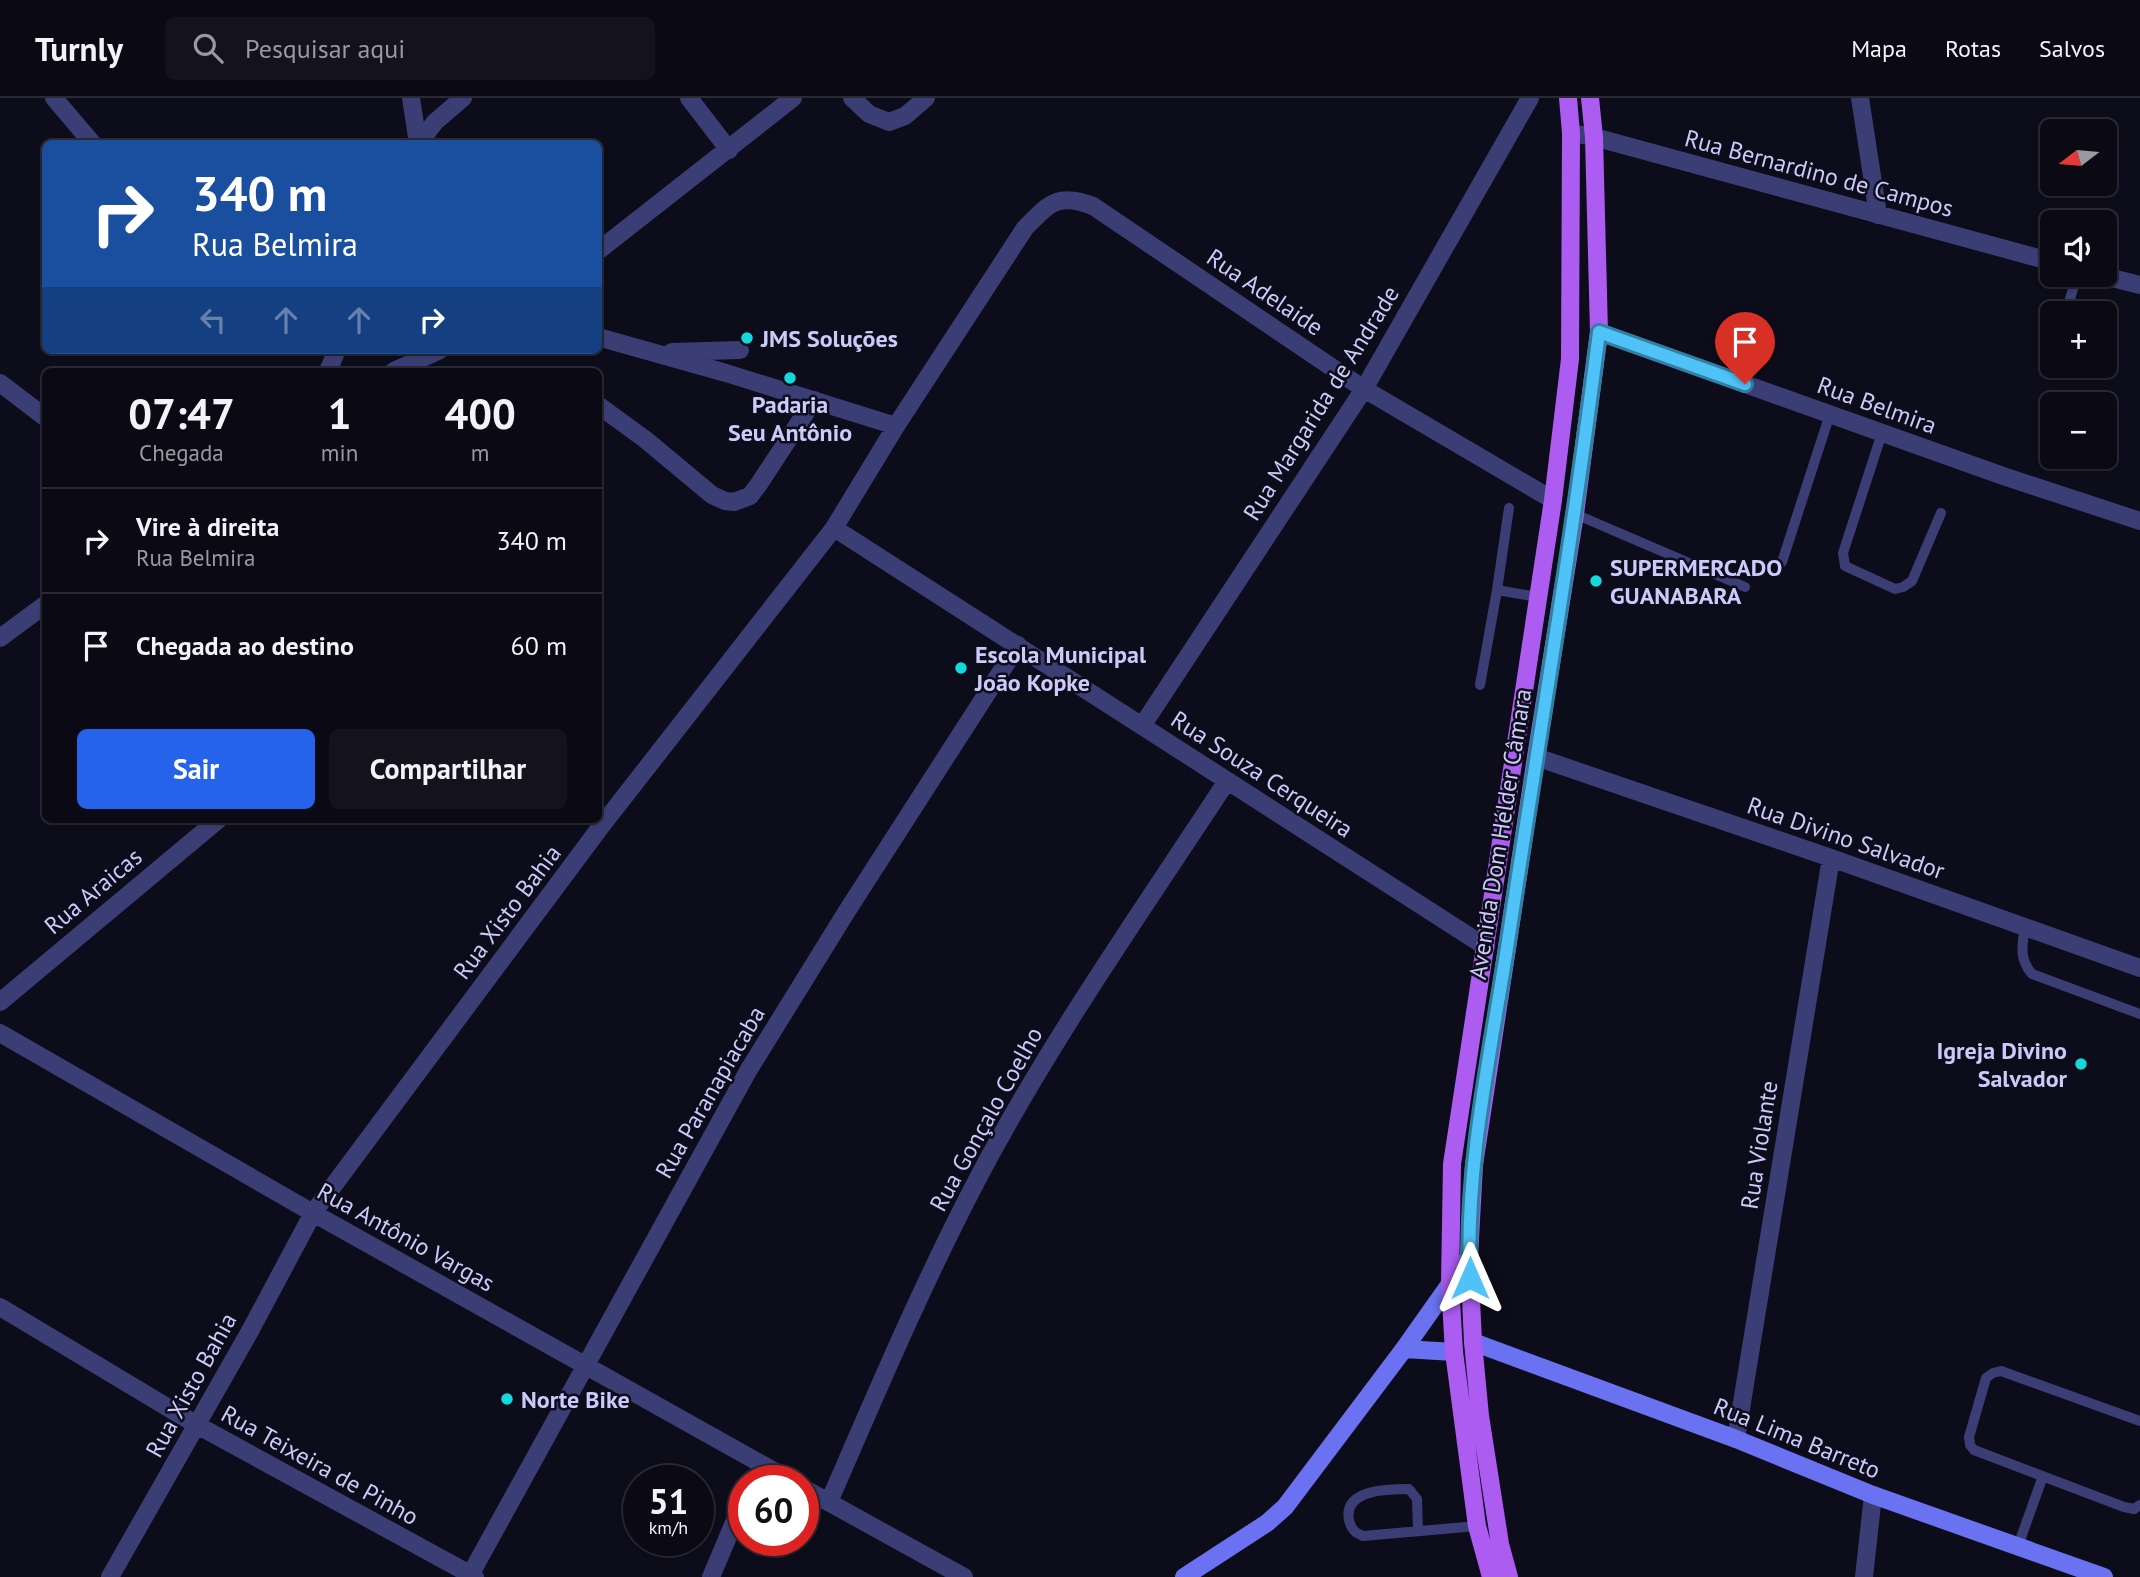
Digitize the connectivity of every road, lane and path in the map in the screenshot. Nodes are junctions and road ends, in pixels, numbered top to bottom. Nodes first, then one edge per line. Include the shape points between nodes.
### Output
1 (54, 98) edge
2 (411, 98) edge
3 (463, 98) edge
4 (689, 98) edge
5 (793, 98) edge
6 (852, 98) edge
7 (926, 98) edge
8 (1530, 98) edge
9 (1567, 98) edge
10 (1590, 98) edge
11 (1860, 98) edge
12 (1572, 133) junction
13 (1594, 137) junction
14 (90, 140) edge
15 (418, 140) edge
16 (420, 140) edge
17 (729, 150) junction
18 (1878, 215) junction
19 (1025, 228) joint
20 (602, 248) edge
21 (2040, 259) edge
22 (2117, 279) edge
23 (2140, 285) edge
24 (1599, 332) junction
25 (602, 338) edge
26 (740, 350) dead end
27 (648, 351) junction
28 (430, 354) edge
29 (400, 368) edge
30 (0, 383) edge
31 (1364, 389) junction
32 (814, 400) junction
33 (602, 408) edge
34 (1830, 414) junction
35 (42, 415) edge
36 (896, 426) junction
37 (1882, 433) junction
38 (1553, 500) junction
39 (1509, 508) dead end
40 (1941, 513) dead end
41 (1575, 514) junction
42 (2140, 521) edge
43 (834, 528) junction
44 (1782, 562) dead end
45 (1745, 587) dead end
46 (1497, 590) junction
47 (1538, 597) junction
48 (42, 607) edge
49 (0, 638) edge
50 (1018, 645) junction
51 (1479, 685) dead end
52 (1142, 726) junction
53 (1536, 757) junction
54 (1227, 781) junction
55 (602, 812) edge
56 (214, 823) edge
57 (592, 824) edge
58 (1830, 858) junction
59 (2025, 927) junction
60 (1486, 947) junction
61 (2140, 968) edge
62 (0, 1002) edge
63 (2140, 1014) edge
64 (0, 1033) edge
65 (313, 1213) junction
66 (1469, 1257) junction
67 (1450, 1284) junction
68 (0, 1307) edge
69 (1473, 1342) junction
70 (1404, 1349) junction
71 (1454, 1352) junction
72 (584, 1366) junction
73 (2140, 1422) edge
74 (197, 1425) junction
75 (1736, 1439) junction
76 (744, 1465) edge
77 (2043, 1476) junction
78 (1873, 1495) junction
79 (819, 1497) edge
80 (829, 1502) junction
81 (2140, 1505) edge
82 (1477, 1526) junction
83 (1418, 1531) junction
84 (728, 1537) edge
85 (2018, 1546) junction
86 (472, 1576) edge
87 (110, 1577) edge
88 (711, 1577) edge
89 (964, 1577) edge
90 (1184, 1577) edge
91 (1491, 1577) edge
92 (1509, 1577) edge
93 (1864, 1577) edge
94 (2104, 1577) edge

1 - 14 street
2 - 15 street
3 - 16 street
4 - 17 street
5 - 17 street
6 - 7 street via 869,114 890,122
8 - 31 street, Rua Margarida de Andrade
9 - 12 main road, Avenida Dom Hélder Câmara
10 - 13 main road, Avenida Dom Hélder Câmara
11 - 18 street
12 - 13 street, Rua Bernardino de Campos
12 - 38 main road, Avenida Dom Hélder Câmara via 1570,359
13 - 18 street, Rua Bernardino de Campos
13 - 24 main road, Avenida Dom Hélder Câmara
17 - 20 street
18 - 21 street, Rua Bernardino de Campos
19 - 31 street, Rua Adelaide via 1049,204 1076,199 1093,206
19 - 36 street, Rua Xisto Bahia
22 - 23 street
24 - 34 street, Rua Belmira
24 - 41 main road, Avenida Dom Hélder Câmara
25 - 27 street
26 - 27 street
27 - 32 street
28 - 29 street
30 - 35 street
31 - 38 street, Rua Adelaide
31 - 52 street, Rua Margarida de Andrade
32 - 33 street via 750,496 734,502 712,495
32 - 36 street
34 - 37 street, Rua Belmira
34 - 44 lane
36 - 43 street, Rua Xisto Bahia
37 - 40 lane via 1843,553 1845,566 1895,589 1903,587 1912,581
37 - 42 street, Rua Belmira
38 - 47 main road, Avenida Dom Hélder Câmara
39 - 46 lane
41 - 45 lane
41 - 53 main road, Avenida Dom Hélder Câmara
43 - 50 street, Rua Souza Cerqueira
43 - 55 street, Rua Xisto Bahia
46 - 47 lane
46 - 51 lane
47 - 60 main road, Avenida Dom Hélder Câmara
48 - 49 street
50 - 52 street, Rua Souza Cerqueira
50 - 72 street, Rua Paranapiacaba via 748,1071
52 - 54 street, Rua Souza Cerqueira
53 - 58 street, Rua Divino Salvador
53 - 66 main road, Avenida Dom Hélder Câmara via 1474,1165
54 - 60 street, Rua Souza Cerqueira
54 - 80 street, Rua Gonçalo Coelho via 1060,1035 978,1179 902,1332
56 - 62 street, Rua Araicas
57 - 65 street, Rua Xisto Bahia
58 - 59 street, Rua Divino Salvador
58 - 75 street, Rua Violante
59 - 61 street, Rua Divino Salvador
59 - 63 lane via 2022,956 2032,974
60 - 67 main road, Avenida Dom Hélder Câmara via 1452,1164
64 - 65 street, Rua Antônio Vargas
65 - 72 street, Rua Antônio Vargas
65 - 74 street, Rua Xisto Bahia
66 - 67 street
66 - 69 main road, Avenida Dom Hélder Câmara
67 - 70 street
67 - 71 main road, Avenida Dom Hélder Câmara
68 - 74 street, Rua Teixeira de Pinho
69 - 75 street, Rua Lima Barreto
69 - 92 main road, Avenida Dom Hélder Câmara via 1482,1429
70 - 71 street
70 - 90 street via 1284,1507
71 - 82 main road, Avenida Dom Hélder Câmara
72 - 76 street, Rua Antônio Vargas
72 - 86 street, Rua Paranapiacaba
73 - 77 lane via 2001,1371 1993,1373 1986,1378 1970,1445
74 - 86 street, Rua Teixeira de Pinho
74 - 87 street, Rua Xisto Bahia
75 - 78 street, Rua Lima Barreto
77 - 81 lane via 2124,1507
77 - 85 lane
78 - 85 street, Rua Lima Barreto
78 - 93 street
79 - 80 street
80 - 89 street
82 - 83 lane
82 - 91 main road, Avenida Dom Hélder Câmara
83 - 83 lane via 1359,1535 1350,1525 1349,1508 1369,1493 1409,1489 1417,1499
84 - 88 street
85 - 94 street, Rua Lima Barreto

